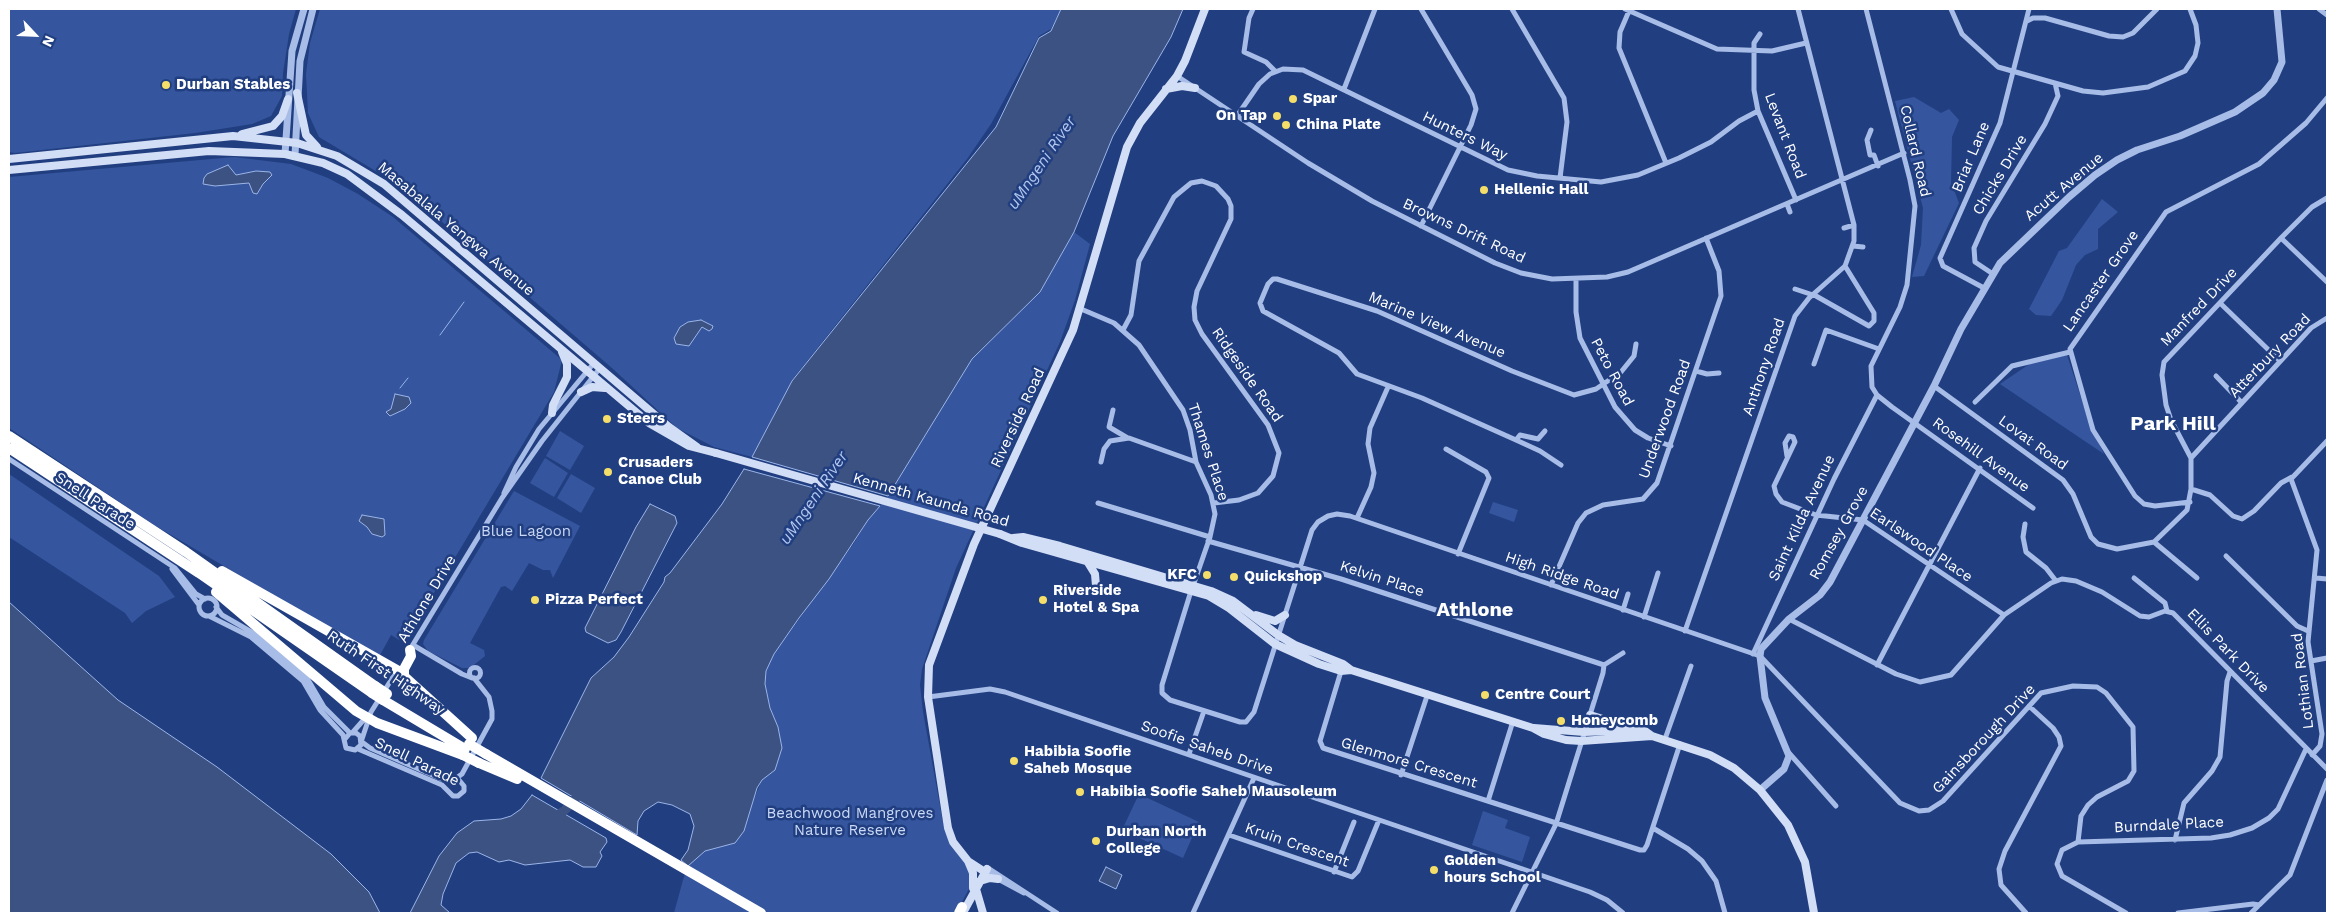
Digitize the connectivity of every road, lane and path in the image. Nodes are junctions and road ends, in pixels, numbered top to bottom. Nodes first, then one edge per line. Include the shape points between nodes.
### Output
1 (304, 9) edge
2 (313, 9) edge
3 (1205, 9) edge
4 (1253, 9) edge
5 (1375, 9) edge
6 (1421, 9) edge
7 (1512, 9) edge
8 (1798, 9) edge
9 (1866, 9) edge
10 (1950, 9) edge
11 (2029, 9) edge
12 (2157, 9) edge
13 (2190, 9) edge
14 (2277, 9) edge
15 (2319, 9) edge
16 (1627, 10) edge
17 (2327, 15) edge
18 (2027, 22) junction
19 (1760, 34) dead end
20 (1806, 43) junction
21 (1754, 51) junction
22 (1275, 71) junction
23 (2014, 72) junction
24 (1177, 76) junction
25 (2055, 82) junction
26 (1195, 88) junction
27 (1166, 89) junction
28 (1344, 89) junction
29 (297, 93) junction
30 (2327, 98) edge
31 (288, 99) junction
32 (1758, 111) junction
33 (1237, 116) junction
34 (1871, 130) dead end
35 (233, 136) junction
36 (288, 142) junction
37 (296, 143) junction
38 (1460, 148) junction
39 (320, 150) junction
40 (1904, 153) junction
41 (285, 154) junction
42 (295, 155) junction
43 (9, 159) edge
44 (1446, 160) dead end
45 (1666, 163) junction
46 (1452, 164) junction
47 (1878, 166) junction
48 (9, 170) edge
49 (1560, 178) junction
50 (1842, 181) junction
51 (2327, 198) edge
52 (1796, 200) junction
53 (1788, 204) junction
54 (1773, 210) junction
55 (1790, 212) dead end
56 (1396, 213) junction
57 (1776, 216) dead end
58 (1393, 219) dead end
59 (1854, 225) junction
60 (1421, 226) junction
61 (1844, 228) dead end
62 (1706, 238) junction
63 (2281, 238) junction
64 (1853, 246) junction
65 (1863, 246) dead end
66 (1714, 259) junction
67 (1708, 262) dead end
68 (1845, 266) junction
69 (1992, 274) junction
70 (1576, 280) junction
71 (2327, 282) edge
72 (1984, 288) junction
73 (1795, 289) dead end
74 (1813, 294) junction
75 (2220, 303) junction
76 (1081, 309) junction
77 (2327, 318) edge
78 (1123, 330) junction
79 (1636, 344) dead end
80 (560, 349) junction
81 (1879, 349) junction
82 (2070, 352) junction
83 (2280, 361) junction
84 (594, 363) junction
85 (1814, 364) dead end
86 (600, 368) junction
87 (586, 371) junction
88 (1696, 371) junction
89 (1719, 373) dead end
90 (2216, 376) dead end
91 (593, 377) junction
92 (1603, 384) junction
93 (1934, 386) junction
94 (1388, 387) junction
95 (1763, 388) dead end
96 (607, 389) junction
97 (1770, 390) junction
98 (581, 392) junction
99 (1877, 395) junction
100 (1975, 402) dead end
101 (2242, 403) junction
102 (1113, 410) dead end
103 (552, 413) junction
104 (1914, 422) junction
105 (1545, 431) dead end
106 (9, 436) edge
107 (1129, 438) junction
108 (1516, 440) junction
109 (2327, 441) edge
110 (1671, 446) junction
111 (9, 448) edge
112 (698, 448) junction
113 (1446, 450) dead end
114 (1787, 456) dead end
115 (2191, 458) junction
116 (9, 459) edge
117 (1101, 462) dead end
118 (1196, 462) junction
119 (1561, 465) dead end
120 (1980, 468) junction
121 (2292, 476) junction
122 (2191, 489) junction
123 (502, 498) junction
124 (2190, 502) junction
125 (1098, 503) dead end
126 (1214, 503) junction
127 (2033, 508) dead end
128 (1718, 513) dead end
129 (1816, 515) junction
130 (1726, 516) junction
131 (1357, 518) junction
132 (1863, 520) junction
133 (2024, 524) dead end
134 (1013, 538) junction
135 (1209, 539) junction
136 (2154, 542) junction
137 (162, 548) junction
138 (186, 552) junction
139 (1458, 554) junction
140 (2226, 556) dead end
141 (1086, 561) junction
142 (167, 563) junction
143 (1929, 565) junction
144 (1300, 567) junction
145 (1658, 573) dead end
146 (2134, 578) dead end
147 (2197, 578) dead end
148 (2316, 578) junction
149 (2327, 579) edge
150 (2056, 580) junction
151 (1550, 585) junction
152 (1096, 586) dead end
153 (1192, 588) junction
154 (1628, 594) dead end
155 (205, 599) junction
156 (199, 605) junction
157 (216, 606) junction
158 (1623, 610) junction
159 (2167, 611) junction
160 (1250, 612) junction
161 (1284, 615) junction
162 (2004, 615) junction
163 (209, 616) junction
164 (1644, 617) junction
165 (1789, 619) junction
166 (1765, 626) junction
167 (1685, 631) junction
168 (2308, 631) junction
169 (1278, 635) junction
170 (1773, 635) junction
171 (1275, 644) junction
172 (412, 648) junction
173 (1623, 653) dead end
174 (1756, 655) junction
175 (1308, 656) junction
176 (2327, 658) edge
177 (2311, 661) junction
178 (1604, 665) junction
179 (1877, 665) junction
180 (1691, 666) dead end
181 (1342, 668) junction
182 (470, 670) junction
183 (458, 672) junction
184 (2230, 672) junction
185 (400, 673) junction
186 (473, 678) junction
187 (373, 689) junction
188 (1428, 693) junction
189 (928, 697) junction
190 (2029, 706) junction
191 (1204, 711) junction
192 (1590, 715) junction
193 (369, 716) junction
194 (1513, 721) junction
195 (1533, 728) junction
196 (1584, 732) junction
197 (351, 733) junction
198 (1626, 733) junction
199 (344, 739) junction
200 (1665, 739) junction
201 (362, 740) junction
202 (1581, 741) junction
203 (1680, 744) junction
204 (467, 746) junction
205 (358, 749) junction
206 (2306, 749) junction
207 (1788, 752) junction
208 (1189, 754) junction
209 (2312, 755) junction
210 (2327, 770) edge
211 (1401, 775) junction
212 (1254, 778) junction
213 (455, 779) junction
214 (522, 780) junction
215 (2327, 780) edge
216 (1760, 790) junction
217 (1488, 801) junction
218 (1836, 806) dead end
219 (1379, 820) junction
220 (1354, 822) dead end
221 (1556, 824) junction
222 (1653, 828) junction
223 (1229, 835) junction
224 (2175, 840) junction
225 (2078, 842) junction
226 (961, 852) junction
227 (968, 861) junction
228 (985, 869) junction
229 (1334, 872) junction
230 (1531, 872) junction
231 (998, 879) junction
232 (980, 881) junction
233 (974, 888) junction
234 (1029, 895) junction
235 (2260, 905) junction
236 (964, 911) edge
237 (749, 913) edge
238 (761, 913) edge
239 (983, 913) edge
240 (1057, 913) edge
241 (1192, 913) edge
242 (1512, 913) edge
243 (1623, 913) edge
244 (1725, 913) edge
245 (1814, 913) edge
246 (2026, 913) edge
247 (2126, 913) edge
248 (2178, 913) edge
249 (2251, 913) edge

1 - 31 street via 292,51
2 - 29 street via 302,52
3 - 24 main road, Riverside Road
4 - 22 street via 1244,52 1266,62
5 - 28 street
6 - 38 street via 1475,104 1476,114
7 - 49 street via 1564,98 1567,122
8 - 20 street, Anthony Road
9 - 40 street, Collard Road
10 - 23 street via 1958,29 1981,54 1998,67
11 - 18 street, Briar Lane
12 - 18 street via 2133,33 2123,37 2045,18 2033,18
13 - 25 street via 2198,43 2193,61 2180,74 2148,87 2111,93 2084,91
14 - 69 street, Acutt Avenue via 2282,62 2274,80 2263,93 2235,112 2137,150 2094,175 2012,250
15 - 17 street
16 - 21 street via 1708,47
16 - 45 street via 1619,48
18 - 23 street, Briar Lane
19 - 21 street, Levant Road via 1754,40
20 - 21 street via 1772,51
20 - 50 street, Anthony Road
21 - 32 street, Levant Road via 1754,90
22 - 28 street, Hunters Way via 1302,70
22 - 33 street via 1258,84
23 - 25 street
23 - 72 street, Briar Lane via 1998,129 1940,258 1943,266
24 - 26 street, Browns Drift Road
24 - 27 main road, Riverside Road
25 - 69 street, Chicks Drive via 2058,96 2045,124 1983,226 1974,248 1975,262
26 - 27 main road
26 - 33 street, Browns Drift Road
27 - 76 main road, Riverside Road via 1140,123 1127,147
28 - 38 street, Hunters Way
29 - 37 street
29 - 39 main road via 306,135
30 - 82 street, Lancaster Grove via 2309,121 2270,157 2166,212 2091,316
31 - 35 main road via 282,116 273,126
31 - 36 street
32 - 45 street, Hunters Way via 1710,142
32 - 52 street, Levant Road
33 - 56 street, Browns Drift Road via 1344,185
34 - 47 street via 1867,140 1870,155 1874,155
35 - 36 main road, Masabalala Yengwa Avenue
35 - 43 main road, Masabalala Yengwa Avenue
36 - 37 main road, Masabalala Yengwa Avenue
36 - 41 street
37 - 39 main road, Masabalala Yengwa Avenue
37 - 42 street
38 - 46 street
38 - 49 street, Hunters Way via 1508,170
39 - 84 main road, Masabalala Yengwa Avenue via 384,184
40 - 47 street, Browns Drift Road
40 - 81 street, Collard Road via 1915,206 1909,271 1904,298
41 - 42 main road, Masabalala Yengwa Avenue
41 - 48 main road, Masabalala Yengwa Avenue via 210,151
42 - 80 main road, Masabalala Yengwa Avenue via 335,168 362,184
44 - 46 street
45 - 49 street, Hunters Way via 1619,180 1600,182
46 - 60 street
47 - 50 street, Browns Drift Road
50 - 52 street, Browns Drift Road
50 - 59 street, Anthony Road
51 - 63 street, Manfred Drive via 2312,207
52 - 53 street, Browns Drift Road
53 - 54 street, Browns Drift Road
53 - 55 street
54 - 57 street
54 - 62 street, Browns Drift Road
56 - 58 street
56 - 60 street, Browns Drift Road
59 - 61 street
59 - 64 street, Anthony Road
60 - 70 street, Browns Drift Road via 1521,273
62 - 66 street, Underwood Road
62 - 70 street, Browns Drift Road via 1628,272
63 - 71 street
63 - 75 street, Manfred Drive
64 - 65 street
64 - 68 street, Anthony Road
66 - 67 street
66 - 88 street, Underwood Road via 1720,277 1721,296 1696,363
68 - 74 street, Anthony Road
68 - 74 street via 1874,313 1875,318 1870,325
69 - 72 street, Acutt Avenue
70 - 92 street, Peto Road via 1580,338
72 - 93 street, Acutt Avenue
73 - 74 street
74 - 97 street, Anthony Road via 1795,316
75 - 83 street
75 - 115 street, Manfred Drive via 2168,356 2162,367 2167,411
76 - 78 street, Thames Place via 1105,318
76 - 189 main road, Riverside Road via 1063,355 974,544 929,665
77 - 83 street, Atterbury Road via 2314,326
78 - 118 street, Thames Place via 1145,352 1184,410
78 - 126 street, Ridgeside Road via 1131,315 1138,261 1174,197 1191,183 1202,181 1223,190 1231,219 1197,291 1195,320 1268,425 1279,453 1273,476 1258,493 1239,500
79 - 92 street, Marine View Avenue via 1634,356 1627,365
80 - 87 main road, Masabalala Yengwa Avenue
80 - 103 main road via 568,372
81 - 85 street via 1826,330
81 - 99 street, Collard Road via 1870,373
82 - 100 street via 2012,366
82 - 124 street, Lancaster Grove via 2093,430 2134,496 2144,504 2155,506
83 - 101 street, Atterbury Road
84 - 86 main road, Masabalala Yengwa Avenue
84 - 87 street, Athlone Drive
86 - 91 street, Athlone Drive
86 - 112 main road, Kenneth Kaunda Road
87 - 91 main road, Masabalala Yengwa Avenue
87 - 103 street, Athlone Drive
88 - 89 street
88 - 110 street, Underwood Road
90 - 101 street
91 - 96 main road, Kenneth Kaunda Road
91 - 98 street, Athlone Drive
92 - 94 street, Marine View Avenue via 1579,395 1566,393 1384,313 1277,279 1269,282 1260,303 1263,311 1339,352 1357,374
92 - 110 street, Peto Road via 1628,425 1648,438
93 - 104 street, Acutt Avenue
93 - 136 street, Lovat Road via 2063,480 2073,494 2091,537 2098,544 2117,549
94 - 108 street, Marine View Avenue via 1422,398
94 - 131 street via 1370,428 1368,444 1374,465 1373,481
95 - 97 street
96 - 98 main road via 592,387
96 - 112 main road, Kenneth Kaunda Road via 661,432
97 - 130 street, Anthony Road
98 - 123 street, Athlone Drive
99 - 104 street
99 - 129 street, Saint Kilda Avenue
101 - 115 street, Atterbury Road
102 - 107 street via 1109,427
103 - 123 street, Athlone Drive via 516,466
104 - 120 street, Rosehill Avenue
104 - 132 street, Romsey Grove
105 - 108 street via 1538,439 1521,435
106 - 138 highway, Ruth First Highway
107 - 117 street via 1110,441
107 - 118 street
108 - 119 street, Marine View Avenue
109 - 121 street
110 - 151 street, Underwood Road via 1657,483 1648,496 1594,507 1586,512
111 - 137 highway, Ruth First Highway
112 - 134 main road, Kenneth Kaunda Road, bridge
113 - 139 street via 1482,470 1489,478
114 - 129 street, Earlswood Place via 1774,486 1776,494 1787,505
115 - 122 street, Manfred Drive
116 - 142 street, Snell Parade
118 - 126 street, Thames Place
120 - 127 street, Rosehill Avenue
120 - 143 street
121 - 122 street via 2242,520 2210,495
121 - 148 street, Lothian Road via 2292,484 2316,546
122 - 124 street, Manfred Drive
123 - 172 street, Athlone Drive
124 - 136 street via 2187,510
125 - 135 street, Kelvin Place
126 - 135 street, Thames Place
128 - 130 street
129 - 132 street, Earlswood Place
129 - 166 street, Saint Kilda Avenue
130 - 167 street, Anthony Road
131 - 139 street, High Ridge Road
131 - 144 street, High Ridge Road via 1336,514 1318,522 1312,530
132 - 143 street, Earlswood Place
132 - 165 street, Romsey Grove via 1825,588
133 - 150 street via 2026,552
134 - 141 main road, Kenneth Kaunda Road
134 - 153 main road, Kenneth Kaunda Road via 1023,537 1060,546
135 - 144 street, Kelvin Place
135 - 153 street, Thames Place
136 - 147 street
137 - 187 highway, Ruth First Highway
137 - 193 highway via 356,711
138 - 185 highway
138 - 187 highway, Ruth First Highway
139 - 151 street, High Ridge Road
140 - 168 street via 2297,626
141 - 152 main road via 1095,574
141 - 153 main road, Kenneth Kaunda Road
142 - 155 street, Snell Parade via 181,573 196,594
142 - 156 street, Snell Parade
143 - 162 street, Earlswood Place
143 - 179 street
144 - 161 street, High Ridge Road
144 - 178 street, Kelvin Place
145 - 164 street
146 - 159 street via 2165,603
148 - 149 street
148 - 168 street, Lothian Road
150 - 159 street, Ellis Park Drive via 2087,585 2145,617
150 - 162 street
151 - 158 street, High Ridge Road
153 - 160 main road, Kenneth Kaunda Road via 1222,596
153 - 171 main road, Kenneth Kaunda Road via 1219,601
153 - 191 street, Thames Place via 1161,690 1170,700
154 - 158 street
155 - 156 street
155 - 157 street via 211,599
156 - 163 street via 201,613
157 - 163 street via 215,612
157 - 197 street via 222,615 255,634 307,678 324,707
158 - 164 street, High Ridge Road
159 - 184 street, Ellis Park Drive via 2180,619
160 - 161 main road via 1273,621
160 - 169 main road, Kenneth Kaunda Road
161 - 169 street, High Ridge Road
162 - 179 street via 1951,675 1914,682
163 - 199 street via 251,637 303,681 320,710
164 - 167 street, High Ridge Road
165 - 170 street, Romsey Grove
165 - 179 street
166 - 170 street
166 - 174 street, Saint Kilda Avenue
167 - 174 street, High Ridge Road
168 - 177 street, Lothian Road
169 - 171 street, High Ridge Road
169 - 175 main road, Kenneth Kaunda Road
170 - 174 street, Romsey Grove
171 - 175 main road, Kenneth Kaunda Road
171 - 191 street, High Ridge Road via 1249,720 1240,722
172 - 183 street
172 - 185 highway via 411,656
173 - 178 street
174 - 190 street, Gainsborough Drive via 1863,769 1900,803 1915,811 1930,810 1943,801
174 - 207 street via 1767,707
175 - 181 main road, Kenneth Kaunda Road
176 - 177 street
177 - 209 street, Lothian Road via 2322,734 2320,746
178 - 192 street
180 - 200 street
181 - 188 main road, Kenneth Kaunda Road
181 - 211 street, Glenmore Crescent via 1320,745
182 - 183 street
182 - 186 street
182 - 186 street via 475,667 480,670 480,676
183 - 186 street
184 - 206 street, Ellis Park Drive
184 - 224 street via 2220,757 2186,800
185 - 193 street
185 - 204 highway
186 - 213 street via 489,697 492,719 462,774
187 - 204 highway, Ruth First Highway, bridge
188 - 194 main road, Kenneth Kaunda Road
188 - 211 street
189 - 208 street, Soofie Saheb Drive via 990,689 1005,692
189 - 226 main road, Riverside Road via 948,828
190 - 225 street, Gainsborough Drive via 2044,691 2074,686 2097,687 2106,693 2133,727 2133,774 2128,781 2088,805 2082,816
190 - 246 street via 2053,728 2061,746 2005,851 1999,869 2001,885
191 - 208 street
192 - 196 street
192 - 198 main road via 1620,724
193 - 197 street
193 - 201 street
193 - 204 highway
194 - 195 main road, Kenneth Kaunda Road
194 - 217 street, Glenmore Crescent
195 - 196 main road, Kenneth Kaunda Road
195 - 202 main road, Kenneth Kaunda Road via 1544,734
196 - 198 main road, Kenneth Kaunda Road
196 - 202 street
197 - 199 street
197 - 201 street via 358,734
198 - 200 main road, Kenneth Kaunda Road via 1645,731
198 - 202 main road, Kenneth Kaunda Road
199 - 205 street via 346,748
200 - 203 main road, Kenneth Kaunda Road
201 - 205 street
201 - 213 street, Snell Parade via 370,748 444,780
202 - 221 street
203 - 216 main road, Kenneth Kaunda Road via 1723,761
203 - 222 street
204 - 214 highway, Ruth First Highway
205 - 213 street, Snell Parade via 442,785 456,797 463,793 464,788 461,781
206 - 209 street, Ellis Park Drive
206 - 224 street, Burndale Place via 2282,802 2269,818 2230,835
207 - 216 street via 1786,766
207 - 218 street
208 - 212 street, Soofie Saheb Drive
209 - 210 street, Ellis Park Drive
211 - 217 street, Glenmore Crescent
212 - 219 street, Soofie Saheb Drive
212 - 223 street
214 - 237 highway, Ruth First Highway
214 - 238 highway, Ruth First Highway
215 - 235 street via 2292,871
216 - 245 main road, Kenneth Kaunda Road via 1788,825 1801,850
217 - 221 street, Glenmore Crescent
219 - 229 street, Kruin Crescent via 1356,874 1352,877
219 - 230 street, Soofie Saheb Drive
220 - 229 street
221 - 222 street, Glenmore Crescent via 1642,851
221 - 230 street
222 - 244 street via 1702,861 1716,881
223 - 229 street, Kruin Crescent
223 - 241 street
224 - 225 street, Burndale Place
225 - 247 street via 2060,852 2056,864 2059,872 2070,882
226 - 227 main road, Riverside Road
226 - 228 main road, Riverside Road
227 - 228 main road, Riverside Road
227 - 233 main road
228 - 231 street
228 - 232 main road
228 - 233 main road
228 - 234 street
230 - 242 street
230 - 243 street, Soofie Saheb Drive via 1598,896
231 - 232 main road
231 - 234 street
232 - 233 main road
233 - 236 main road
233 - 239 main road
234 - 240 street
235 - 248 street
235 - 249 street

